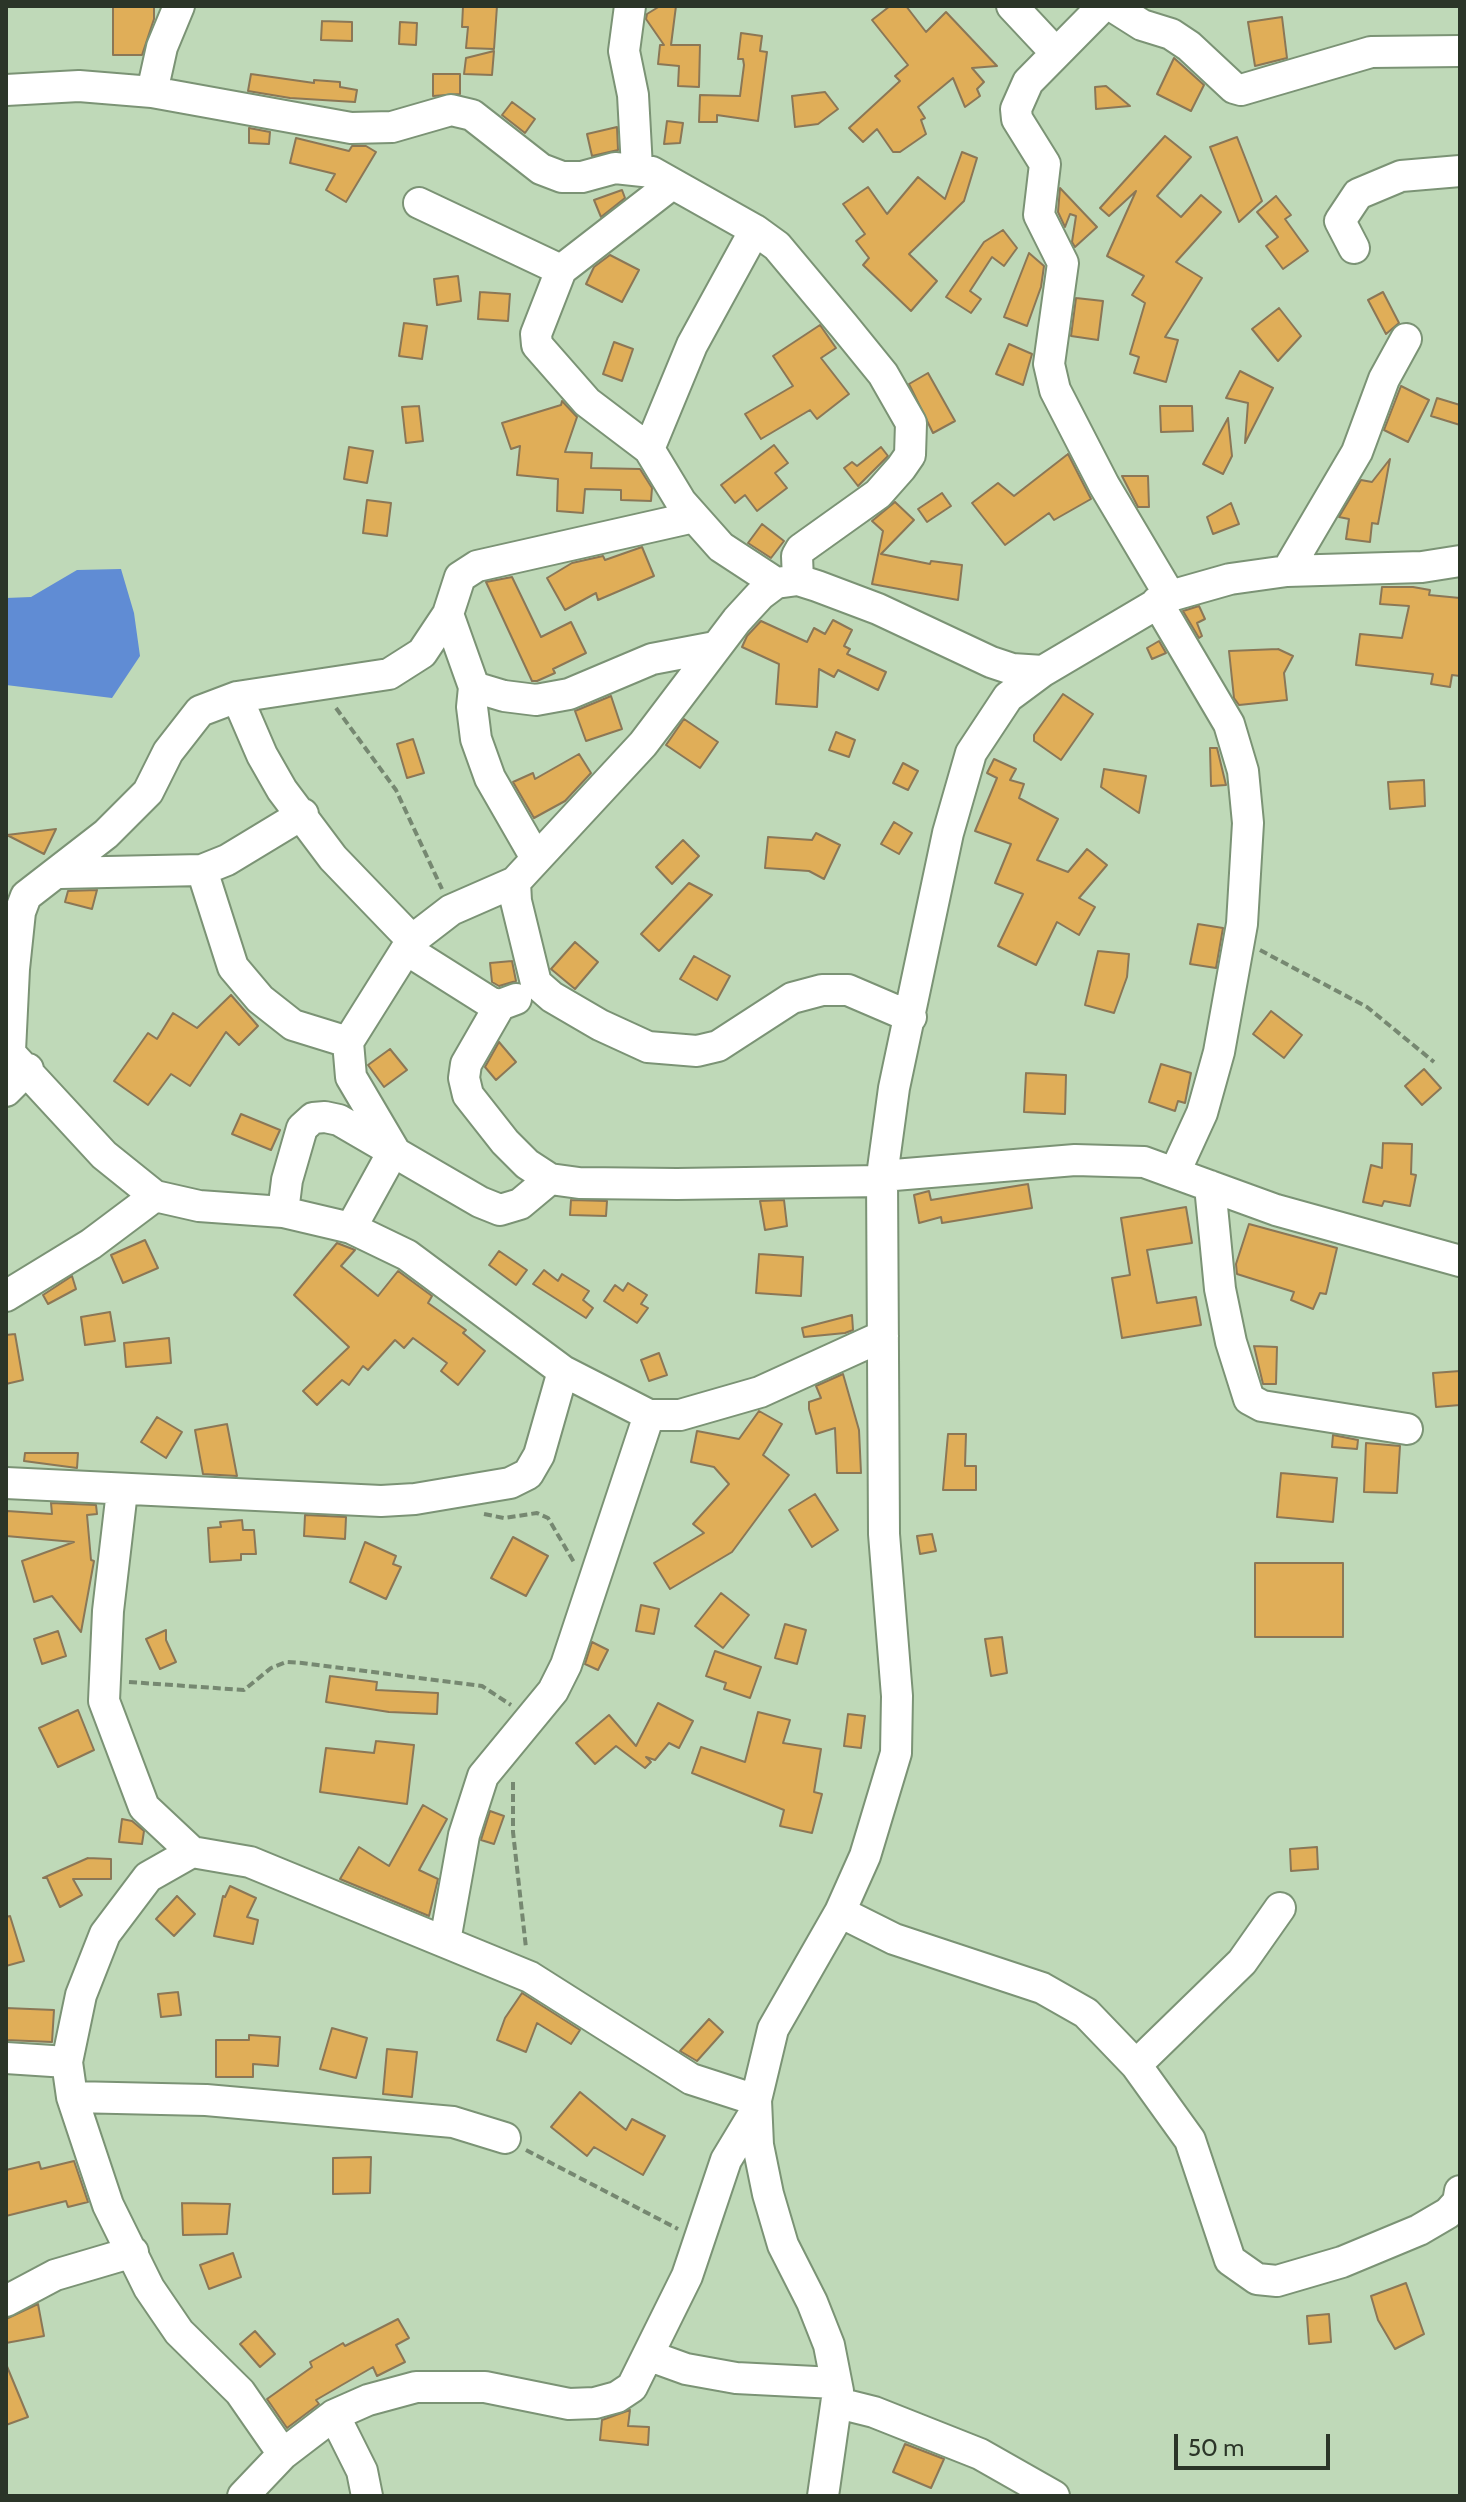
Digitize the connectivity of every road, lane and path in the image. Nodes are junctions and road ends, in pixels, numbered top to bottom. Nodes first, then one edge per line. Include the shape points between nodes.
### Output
1 (179, 6) edge
2 (630, 6) edge
3 (1012, 6) edge
4 (1103, 6) edge
5 (1112, 6) edge
6 (1460, 51) edge
7 (1056, 53) junction
8 (6, 90) edge
9 (152, 92) junction
10 (637, 168) junction
11 (1460, 171) edge
12 (672, 184) junction
13 (419, 203) dead end
14 (755, 230) junction
15 (1354, 248) dead end
16 (561, 270) junction
17 (1406, 339) dead end
18 (649, 449) junction
19 (694, 517) junction
20 (1460, 561) edge
21 (1287, 571) junction
22 (787, 582) junction
23 (1164, 599) junction
24 (448, 614) junction
25 (715, 647) junction
26 (1043, 671) junction
27 (316, 684) junction
28 (474, 687) junction
29 (237, 697) junction
30 (303, 814) junction
31 (536, 858) junction
32 (202, 870) junction
33 (60, 873) junction
34 (515, 882) junction
35 (16, 898) edge
36 (451, 910) junction
37 (1240, 940) junction
38 (410, 945) junction
39 (536, 983) junction
40 (500, 1005) junction
41 (911, 1017) junction
42 (348, 1042) junction
43 (15, 1056) edge
44 (1434, 1062) dead end
45 (6, 1091) edge
46 (394, 1150) junction
47 (1175, 1172) junction
48 (882, 1178) junction
49 (550, 1179) junction
50 (1210, 1186) junction
51 (155, 1196) junction
52 (283, 1212) junction
53 (351, 1228) junction
54 (1460, 1261) edge
55 (6, 1296) edge
56 (883, 1336) junction
57 (563, 1371) junction
58 (649, 1415) junction
59 (1407, 1429) dead end
60 (6, 1483) edge
61 (122, 1491) junction
62 (448, 1494) junction
63 (596, 1580) junction
64 (103, 1679) junction
65 (521, 1732) junction
66 (192, 1852) junction
67 (1280, 1908) dead end
68 (840, 1912) junction
69 (445, 1941) junction
70 (530, 1977) junction
71 (6, 2058) edge
72 (67, 2062) junction
73 (1136, 2065) junction
74 (72, 2097) junction
75 (756, 2106) junction
76 (505, 2138) joint
77 (1460, 2191) edge
78 (698, 2239) junction
79 (133, 2252) junction
80 (6, 2301) edge
81 (650, 2356) junction
82 (836, 2393) junction
83 (334, 2415) junction
84 (283, 2454) junction
85 (243, 2496) edge
86 (367, 2496) edge
87 (823, 2496) edge
88 (1054, 2496) edge

1 - 9 street
2 - 10 street via 624,51 633,95
3 - 7 street
4 - 7 street
5 - 6 street via 1180,40 1241,90 1371,52
7 - 23 street via 1028,82 1016,109 1045,164 1039,215 1063,263 1049,364 1069,422
8 - 9 street via 79,86
9 - 10 street via 351,128 392,127 451,110 472,115 541,169 562,177
10 - 12 street
11 - 15 street via 1401,176 1358,194 1340,221
12 - 14 street
12 - 16 street
13 - 16 street
14 - 18 street via 692,345
14 - 22 street via 777,246 883,374 911,423 910,455 901,468 878,494 801,549
16 - 18 street via 536,334 537,345 587,402
17 - 21 street via 1384,379 1357,452
18 - 19 street
19 - 22 street via 721,547
19 - 24 street via 477,566 460,577
20 - 21 street
21 - 23 street via 1230,579
22 - 25 street via 760,595
22 - 26 street via 878,609 991,662
23 - 26 street
23 - 37 street via 1222,708 1243,771 1248,823
24 - 27 street via 422,653 403,667 389,674
24 - 28 street
25 - 28 street via 652,659 569,694 536,700
25 - 31 street via 643,744
26 - 41 street via 1008,697 971,753 948,833
27 - 29 street
27 - 36 path via 396,790
28 - 31 street via 472,707 490,778
29 - 30 street via 262,755
29 - 33 street via 200,711 168,752 148,792
30 - 32 street
30 - 38 street via 333,858
31 - 34 street
32 - 33 street
32 - 42 street via 233,967 260,999 293,1025
33 - 35 street
34 - 36 street
34 - 39 street
35 - 43 street via 20,912 14,969
36 - 38 street
37 - 44 path via 1367,1007
37 - 47 street via 1202,1113
38 - 40 street via 459,985
38 - 42 street
39 - 40 street via 513,1002
39 - 41 street via 600,1025 648,1047 678,1051 718,1046 792,998 822,990 848,990
40 - 49 street via 466,1064 468,1095 505,1142
41 - 48 street via 894,1088
42 - 46 street via 351,1077
43 - 45 street
43 - 51 street via 104,1155
46 - 49 street via 500,1210 520,1204
46 - 52 street via 339,1120 313,1118 294,1148
46 - 53 street
47 - 48 street via 1144,1162 1107,1159
47 - 50 street
48 - 49 street via 677,1184
48 - 56 street
50 - 54 street via 1363,1237
50 - 59 street via 1220,1289 1249,1399 1262,1406
51 - 52 street via 199,1206
51 - 55 street via 91,1244
52 - 53 street
53 - 57 street via 407,1255
56 - 58 street via 760,1392 680,1415
56 - 68 street via 884,1534 897,1696 896,1753 865,1856
57 - 58 street
57 - 62 street via 539,1455 528,1474 510,1483
58 - 63 street
60 - 61 street
61 - 62 street via 381,1501
61 - 64 street
62 - 63 path via 494,1517 527,1513 548,1518 574,1563
63 - 65 street via 566,1665
64 - 65 path via 235,1691 252,1686 271,1668 302,1663 482,1686
64 - 66 street via 104,1701 144,1807
65 - 69 street via 483,1776 464,1835
65 - 70 path via 513,1832
66 - 69 street via 250,1862
66 - 72 street via 148,1877 105,1934 81,1995
67 - 73 street via 1242,1962
68 - 73 street via 894,1939 1064,1998 1086,2013
68 - 75 street via 773,2029
69 - 70 street
70 - 75 street via 691,2079
71 - 72 street
72 - 74 street
73 - 77 street via 1190,2140 1230,2260 1257,2279 1277,2281 1342,2262 1419,2230 1448,2213
74 - 76 street via 206,2100 453,2122
74 - 79 street via 108,2205
75 - 78 street via 726,2160
75 - 82 street via 758,2145 783,2245 829,2345
76 - 78 path
78 - 81 street
79 - 80 street via 55,2275
79 - 84 street via 149,2288 179,2332 240,2392
81 - 82 street via 686,2369
81 - 83 street via 632,2387 595,2403 569,2404 485,2387 416,2387
82 - 87 street
82 - 88 street via 980,2454
83 - 84 street
83 - 86 street via 362,2471
84 - 85 street

